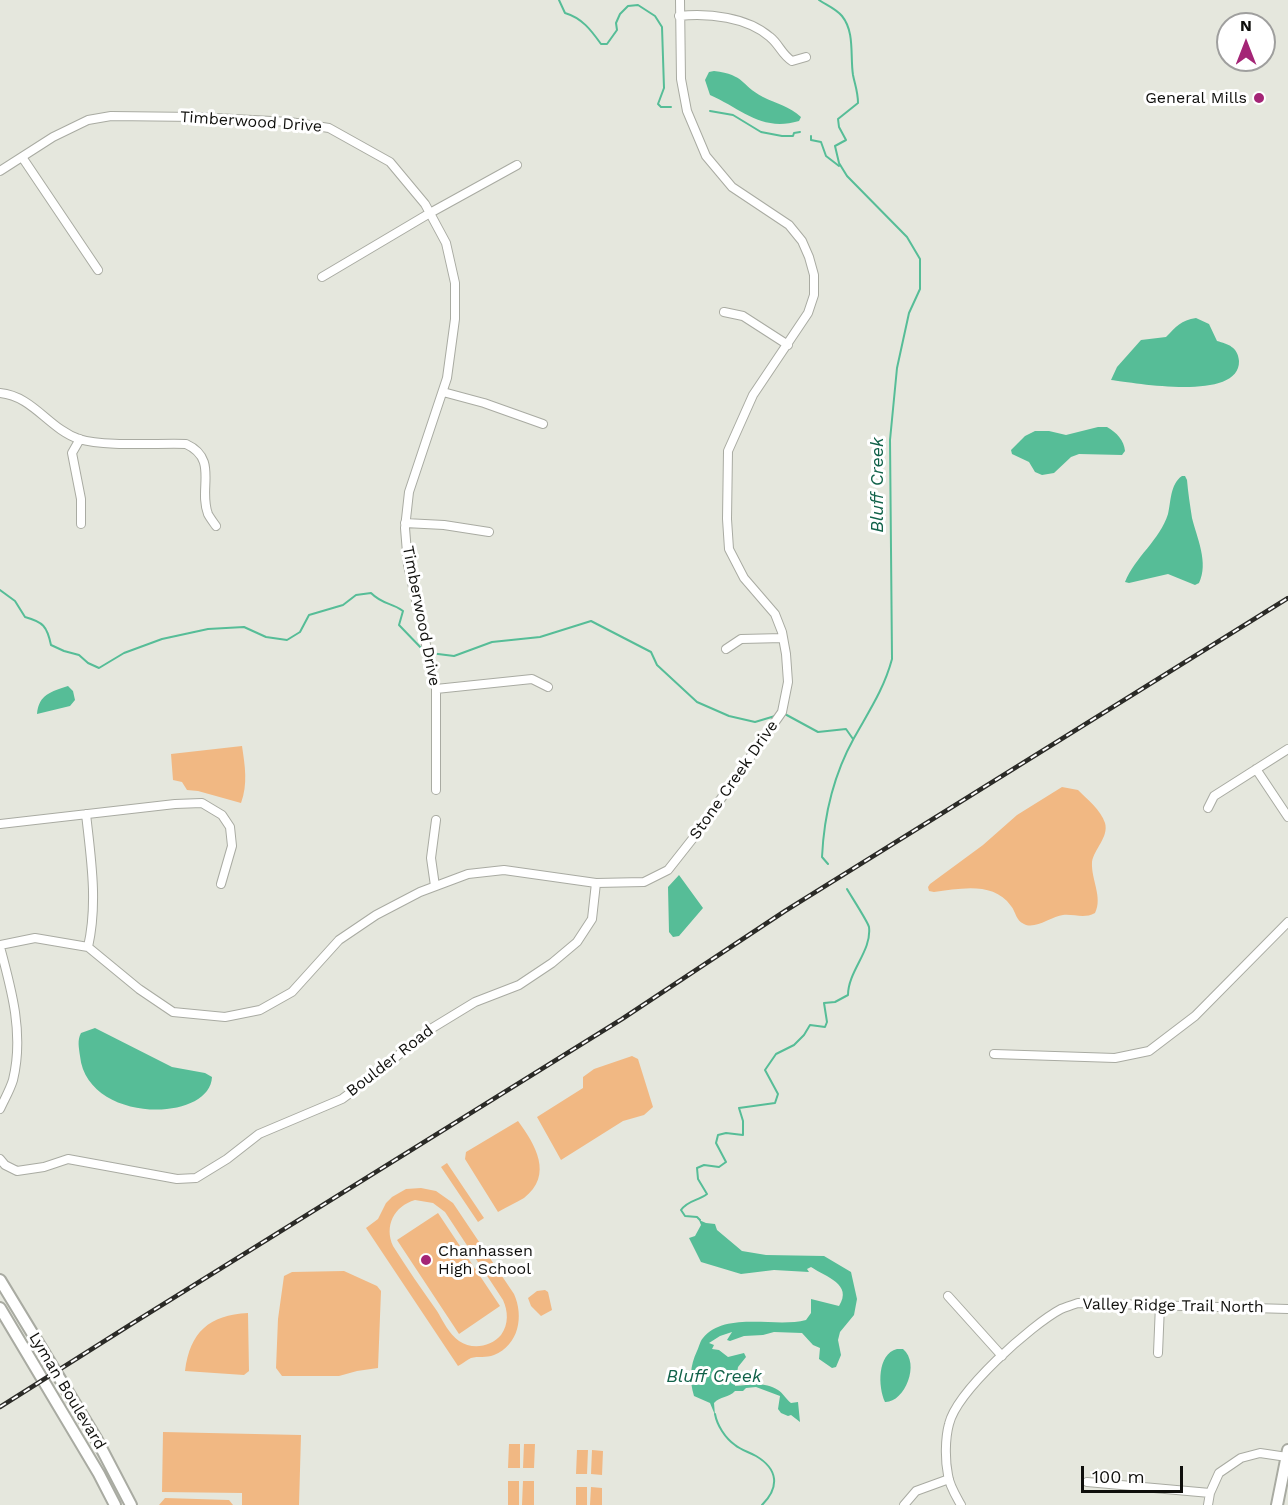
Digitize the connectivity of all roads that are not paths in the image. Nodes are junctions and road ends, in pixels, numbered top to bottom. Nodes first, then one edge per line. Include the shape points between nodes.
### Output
1 (680, 0) edge
2 (679, 16) junction
3 (806, 57) dead end
4 (22, 158) junction
5 (517, 165) dead end
6 (0, 171) edge
7 (430, 213) junction
8 (98, 270) dead end
9 (322, 277) dead end
10 (724, 312) dead end
11 (788, 345) junction
12 (442, 392) junction
13 (0, 393) edge
14 (543, 424) dead end
15 (80, 439) junction
16 (405, 523) junction
17 (81, 524) dead end
18 (216, 526) dead end
19 (489, 531) dead end
20 (783, 638) junction
21 (726, 649) dead end
22 (548, 687) dead end
23 (436, 689) junction
24 (1288, 748) edge
25 (1256, 770) junction
26 (436, 790) dead end
27 (1208, 808) dead end
28 (86, 814) junction
29 (1288, 817) edge
30 (436, 820) dead end
31 (0, 825) edge
32 (597, 883) junction
33 (220, 884) dead end
34 (435, 886) junction
35 (1288, 922) edge
36 (0, 946) edge
37 (88, 947) junction
38 (994, 1054) dead end
39 (0, 1110) edge
40 (0, 1159) edge
41 (0, 1280) edge
42 (948, 1296) dead end
43 (1160, 1305) junction
44 (0, 1308) edge
45 (1288, 1309) edge
46 (1158, 1353) dead end
47 (1002, 1356) junction
48 (1287, 1454) edge
49 (949, 1479) junction
50 (1087, 1482) dead end
51 (1210, 1493) junction
52 (115, 1505) edge
53 (131, 1505) edge
54 (904, 1505) edge
55 (961, 1505) edge
56 (1208, 1505) edge
57 (1277, 1505) edge

1 - 2 street, Stone Creek Drive
2 - 3 street via 719,17 763,31 787,58 792,61
2 - 11 street, Stone Creek Drive via 681,79 687,111 706,156 732,187 789,225 809,257 814,295
4 - 6 street, Timberwood Drive
4 - 7 street, Timberwood Drive via 88,120 111,116 290,122 329,128 390,162
4 - 8 street
5 - 7 street
7 - 9 street
7 - 12 street, Timberwood Drive via 446,243 455,284 453,330
10 - 11 street via 743,316
11 - 20 street, Stone Creek Drive via 753,395 728,452 729,549 744,578 775,614
12 - 14 street
12 - 16 street, Timberwood Drive via 410,492
13 - 15 street via 21,398
15 - 17 street via 72,453 81,499
15 - 18 street via 186,444 198,449 204,461 207,513
16 - 19 street
16 - 23 street, Timberwood Drive via 408,565
20 - 21 street via 741,639
20 - 32 street, Stone Creek Drive via 788,682 782,712 694,837 668,870 644,882
22 - 23 street via 532,679
23 - 26 street, Timberwood Drive
24 - 25 street
25 - 27 street via 1214,796
25 - 29 street
28 - 31 street
28 - 33 street via 202,803 222,815 230,827 232,846
28 - 37 street via 94,901
30 - 34 street via 431,858
32 - 34 street, Stone Creek Drive via 504,870 468,874
32 - 40 street, Boulder Road via 592,920 577,942 552,963 519,985 447,1018 342,1099 259,1134 196,1178 177,1179 68,1160 17,1171
34 - 37 street, Stone Creek Drive via 376,915 339,940 292,992 260,1010 225,1017 173,1012
35 - 38 street via 1195,1016 1149,1051 1115,1058
36 - 37 street, Stone Creek Drive via 35,938
36 - 39 street via 18,1027 13,1080
41 - 53 main road, Lyman Boulevard via 97,1440
42 - 47 street
43 - 45 street, Valley Ridge Trail North
43 - 46 street
43 - 47 street, Valley Ridge Trail North via 1078,1303 1037,1325
44 - 52 main road, Lyman Boulevard
47 - 49 street, Valley Ridge Trail North via 960,1402 949,1423
48 - 51 street via 1260,1453 1241,1458 1219,1473
48 - 57 main road
49 - 54 street via 916,1491
49 - 55 street
50 - 51 street
51 - 56 street

